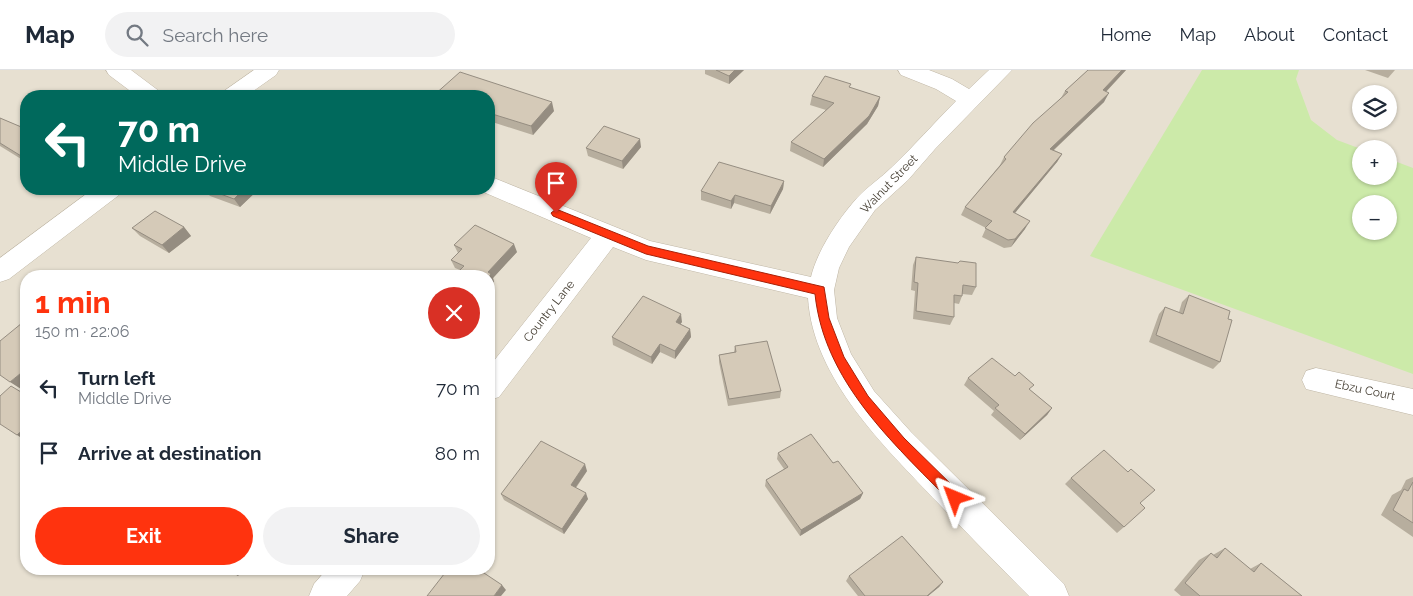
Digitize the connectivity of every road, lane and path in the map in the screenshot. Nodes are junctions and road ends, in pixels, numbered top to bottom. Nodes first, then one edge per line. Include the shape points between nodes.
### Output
1 (117, 70) edge
2 (268, 70) edge
3 (909, 70) edge
4 (1001, 70) edge
5 (143, 90) edge
6 (240, 90) edge
7 (971, 100) junction
8 (495, 188) edge
9 (102, 195) edge
10 (608, 235) junction
11 (0, 272) edge
12 (820, 290) junction
13 (495, 380) edge
14 (1316, 380) dead end
15 (1413, 402) edge
16 (343, 575) edge
17 (326, 596) edge
18 (1052, 596) edge

1 - 5 street
2 - 6 street
3 - 7 street via 944,84
4 - 7 street, Walnut Street
7 - 12 street, Walnut Street via 900,174 866,204 839,242 826,268
8 - 10 street
9 - 11 street
10 - 12 street via 646,250
10 - 13 street, Country Lane
12 - 18 street, Walnut Street via 823,318 839,359 864,400 900,442
14 - 15 street, Ebzu Court
16 - 17 street

